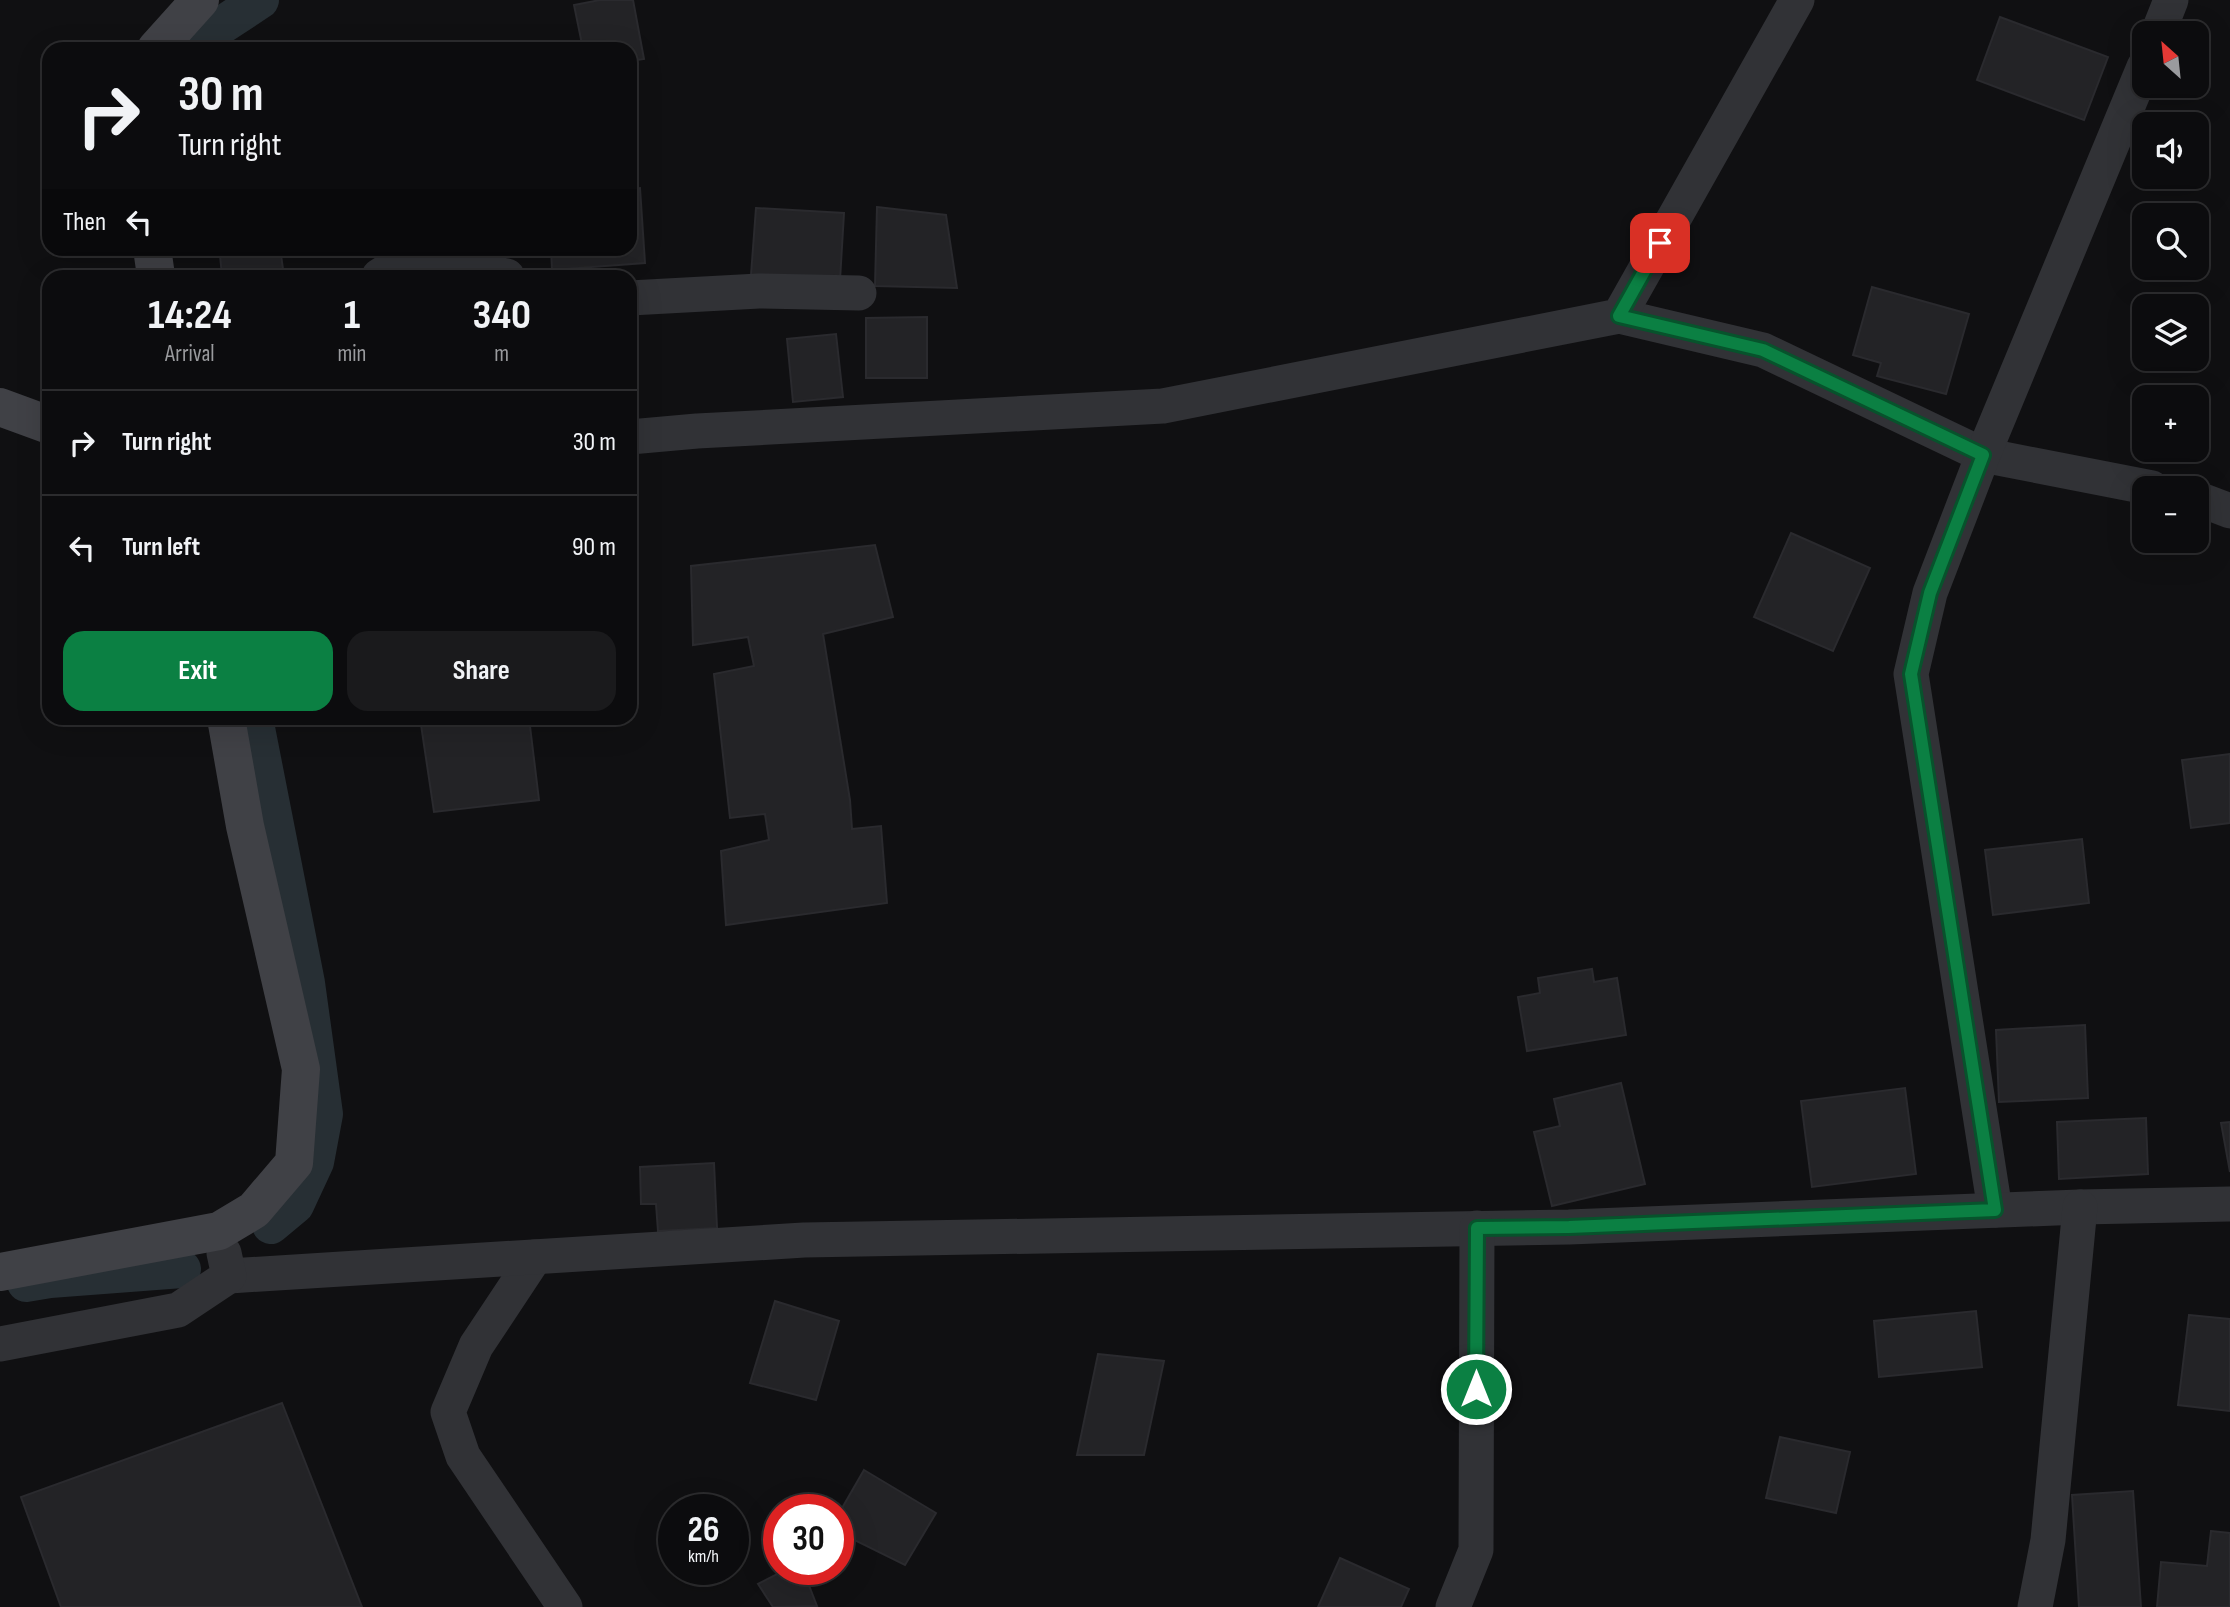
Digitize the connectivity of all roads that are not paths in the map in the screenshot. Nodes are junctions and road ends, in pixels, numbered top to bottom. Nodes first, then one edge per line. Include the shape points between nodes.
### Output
1 (200, 0) edge
2 (1797, 0) edge
3 (2171, 0) edge
4 (2163, 21) edge
5 (162, 42) edge
6 (2132, 96) edge
7 (389, 270) edge
8 (472, 270) edge
9 (859, 293) dead end
10 (637, 298) edge
11 (1619, 316) junction
12 (0, 407) edge
13 (42, 422) edge
14 (637, 436) edge
15 (1983, 455) junction
16 (2132, 484) edge
17 (2209, 503) edge
18 (2230, 511) edge
19 (227, 725) edge
20 (2230, 1204) edge
21 (2081, 1207) junction
22 (1995, 1210) junction
23 (1477, 1228) junction
24 (219, 1231) junction
25 (535, 1257) junction
26 (0, 1272) edge
27 (229, 1276) junction
28 (0, 1344) edge
29 (565, 1607) edge
30 (1453, 1607) edge
31 (2035, 1607) edge

1 - 5 street
2 - 11 street
3 - 4 street
6 - 15 street
7 - 8 street via 406,259
9 - 10 street
11 - 14 street via 1163,406
11 - 15 street via 1763,350
12 - 13 street
15 - 16 street
15 - 22 street via 1930,593 1911,674
17 - 18 street
19 - 24 street via 245,826 300,1069 294,1163 254,1210
20 - 21 street
21 - 22 street
21 - 31 street via 2048,1540
22 - 23 street
23 - 25 street via 804,1240
23 - 30 street via 1476,1550
24 - 26 street
24 - 27 street
25 - 27 street
25 - 29 street via 477,1346 448,1412 463,1456
27 - 28 street via 177,1310

